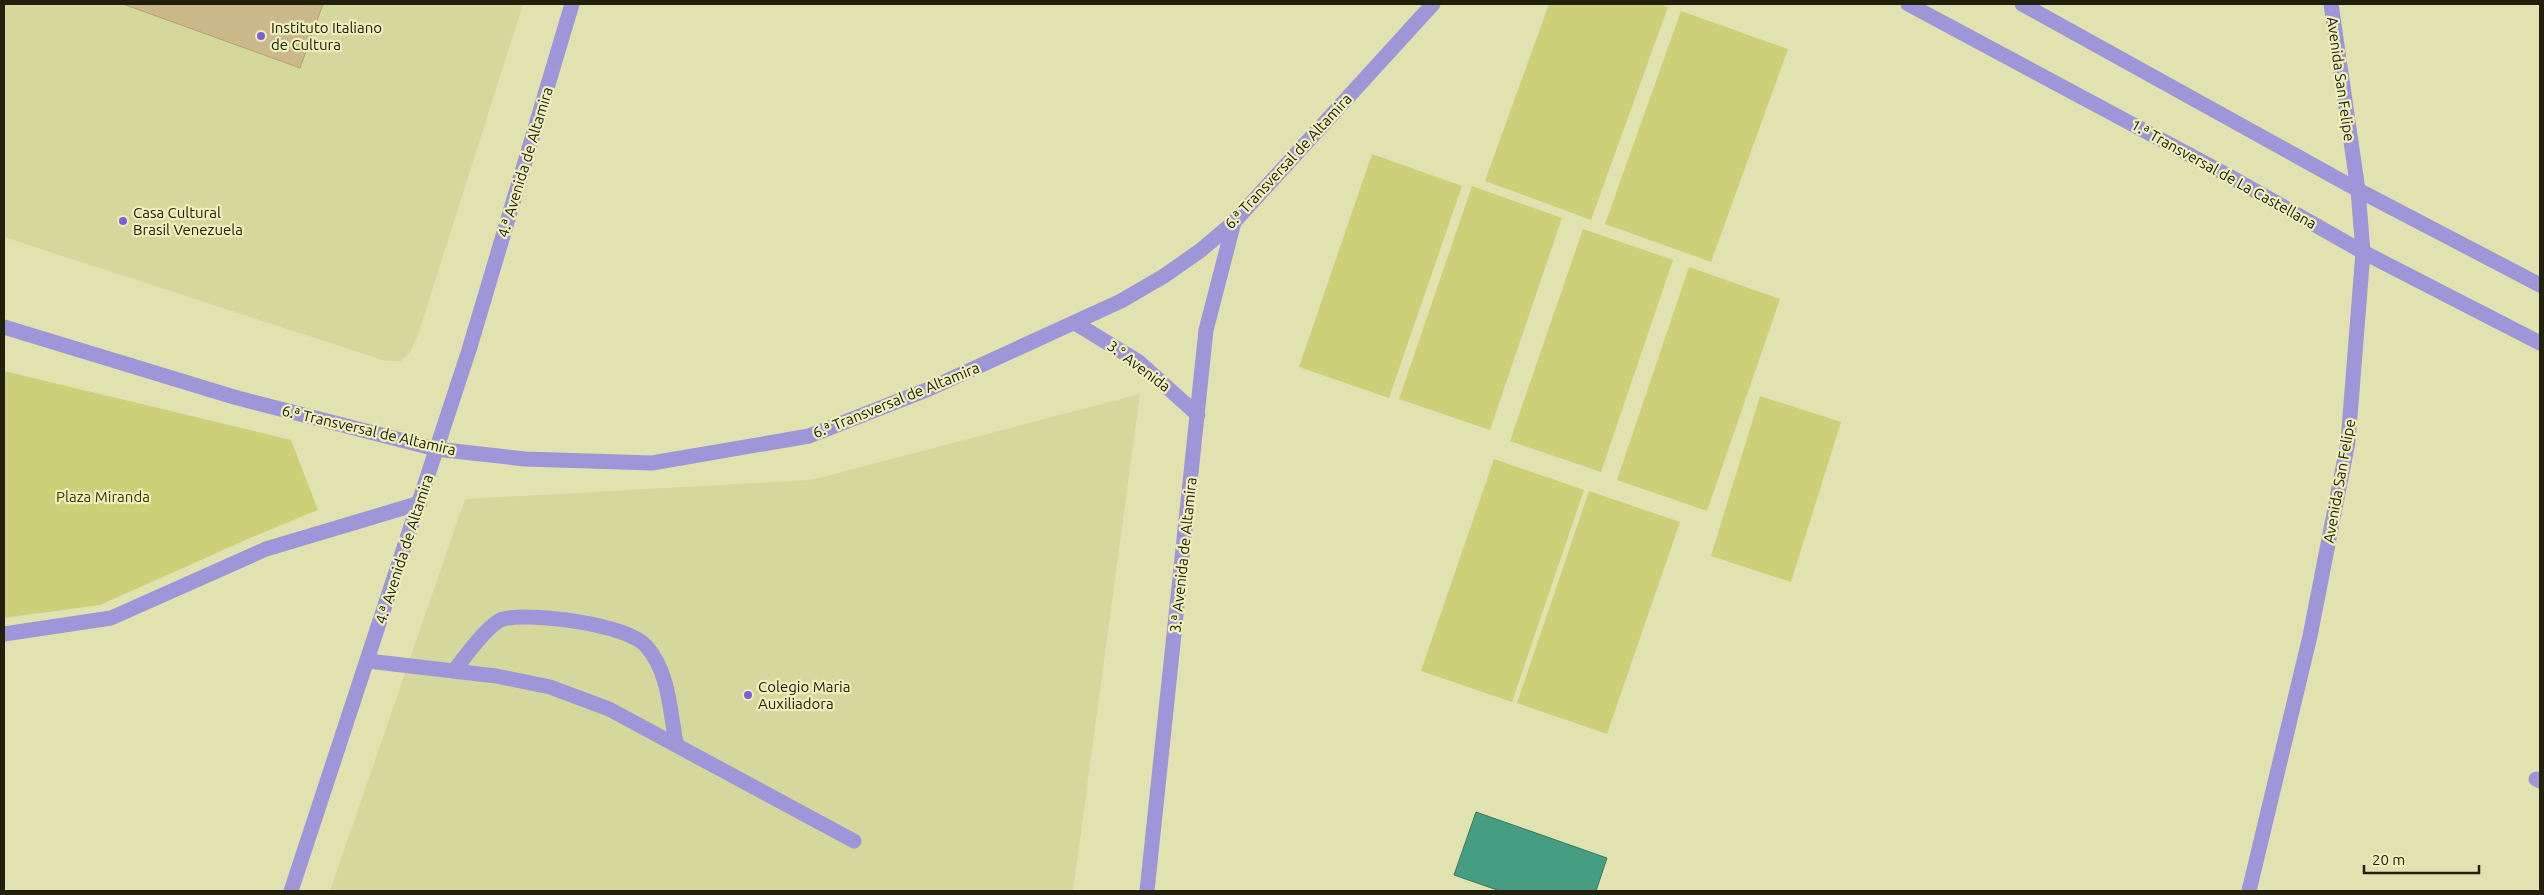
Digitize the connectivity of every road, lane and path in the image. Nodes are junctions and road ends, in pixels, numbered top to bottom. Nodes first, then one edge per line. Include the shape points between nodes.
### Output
1 (572, 4) edge
2 (1433, 4) edge
3 (1908, 4) edge
4 (2022, 4) edge
5 (2331, 4) edge
6 (2358, 190) junction
7 (1234, 222) junction
8 (2363, 252) junction
9 (2540, 285) edge
10 (1075, 322) junction
11 (4, 327) edge
12 (2540, 343) edge
13 (1198, 415) junction
14 (436, 449) junction
15 (420, 503) junction
16 (4, 634) edge
17 (368, 661) junction
18 (454, 671) junction
19 (676, 743) junction
20 (854, 841) dead end
21 (291, 891) edge
22 (1147, 891) edge
23 (2249, 891) edge

1 - 14 street, 4.ª Avenida de Altamira via 469,350
2 - 7 street, 6.ª Transversal de Altamira
3 - 8 street, 1.ª Transversal de La Castellana via 2229,176
4 - 6 street
5 - 6 street, Avenida San Felipe
6 - 8 street, Avenida San Felipe
6 - 9 street
7 - 10 street, 6.ª Transversal de Altamira via 1164,276
7 - 13 street, 3.ª Avenida de Altamira via 1206,330
8 - 12 street, 1.ª Transversal de La Castellana
8 - 23 street, Avenida San Felipe via 2348,442 2310,636
10 - 13 street, 3.° Avenida via 1139,362
10 - 14 street, 6.ª Transversal de Altamira via 929,389 809,436 652,462 525,459
11 - 14 street, 6.ª Transversal de Altamira via 234,397
13 - 22 street, 3.ª Avenida de Altamira
14 - 15 street, 4.ª Avenida de Altamira
15 - 16 street via 266,548 110,618
15 - 17 street, 4.ª Avenida de Altamira
17 - 18 street
17 - 21 street, 4.ª Avenida de Altamira
18 - 19 street via 550,687 609,709
18 - 19 street via 479,639 502,619 548,618 606,626 646,645 664,676
19 - 20 street

